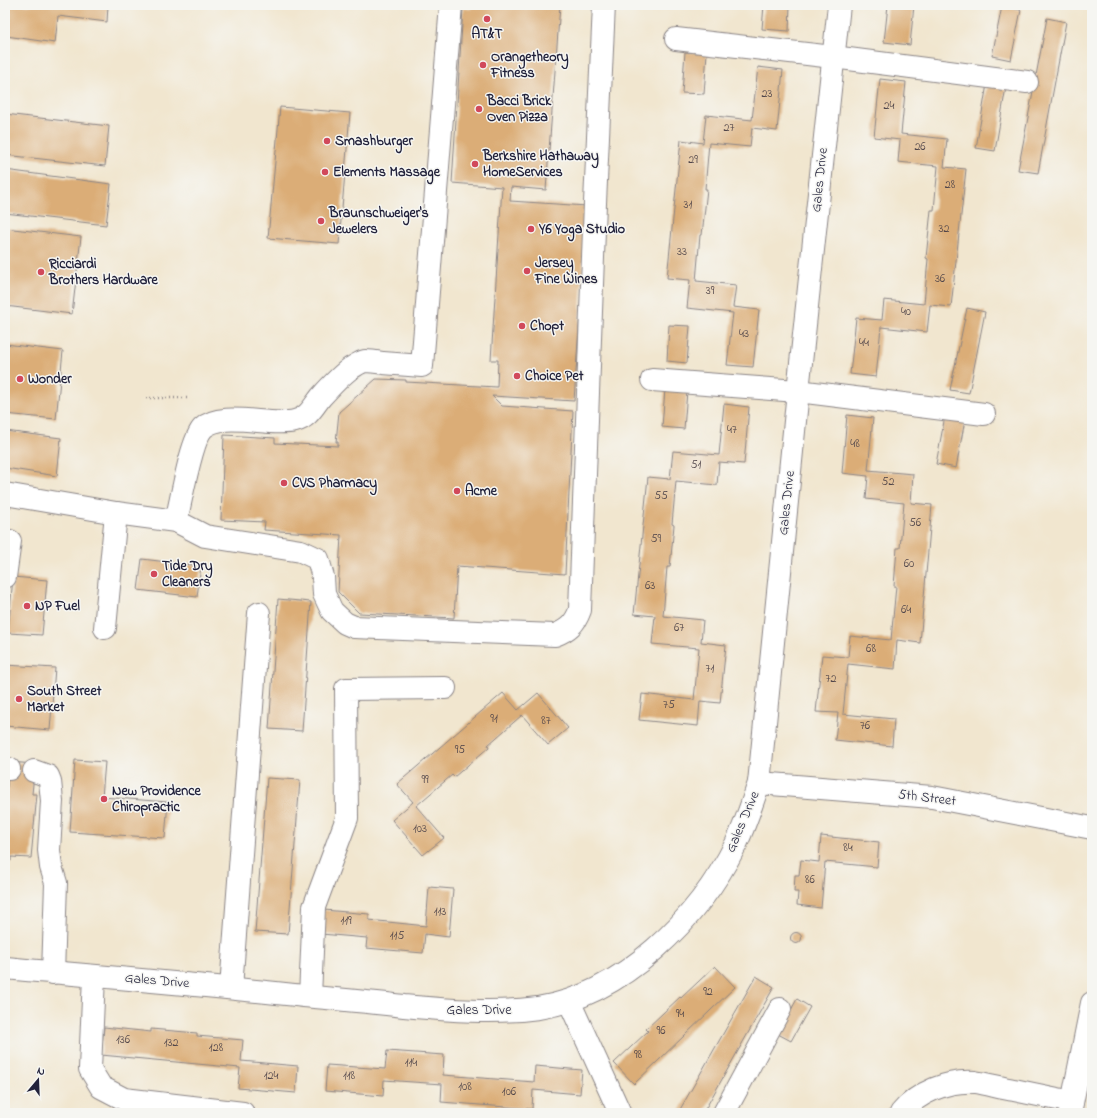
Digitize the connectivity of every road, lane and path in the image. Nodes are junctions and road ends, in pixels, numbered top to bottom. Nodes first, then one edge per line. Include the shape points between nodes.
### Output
1 (451, 5) edge
2 (604, 5) edge
3 (839, 5) edge
4 (676, 39) dead end
5 (833, 57) junction
6 (1027, 82) dead end
7 (652, 380) dead end
8 (798, 391) junction
9 (146, 398) dead end
10 (188, 398) dead end
11 (984, 414) dead end
12 (5, 494) edge
13 (116, 513) junction
14 (176, 521) junction
15 (5, 540) edge
16 (5, 577) edge
17 (259, 613) dead end
18 (104, 628) dead end
19 (445, 688) dead end
20 (34, 771) dead end
21 (759, 783) junction
22 (1092, 828) edge
23 (5, 968) edge
24 (53, 972) junction
25 (94, 976) junction
26 (232, 988) junction
27 (310, 996) junction
28 (569, 1000) junction
29 (1092, 1003) edge
30 (780, 1009) dead end
31 (1071, 1107) edge
32 (243, 1113) edge
33 (620, 1113) edge
34 (724, 1113) edge
35 (901, 1113) edge

1 - 14 street via 422,366 363,361 334,382 303,418 284,423 225,420 203,428 192,452
2 - 14 street via 580,610 577,619 568,629 555,635 354,627 345,623 332,611 324,594 318,559 301,551 204,536
3 - 5 street, Gales Drive
4 - 5 street
5 - 6 street
5 - 8 street, Gales Drive
7 - 8 street
8 - 11 street
8 - 21 street, Gales Drive
9 - 10 path
12 - 13 street
13 - 14 street
13 - 18 street
15 - 16 street via 10,541
17 - 26 street
19 - 27 street via 346,689 347,818 314,906
20 - 24 street via 48,776 52,801 49,850 50,867 56,883
21 - 22 street, 5th Street via 932,797
21 - 28 street, Gales Drive via 736,844 720,872 680,925 627,971 599,988
23 - 24 street, Gales Drive
24 - 25 street, Gales Drive
25 - 26 street, Gales Drive
25 - 32 street via 90,1069 101,1087 124,1099
26 - 27 street, Gales Drive
27 - 28 street, Gales Drive via 450,1010 504,1011 540,1008
28 - 33 street
29 - 31 street
30 - 34 street
31 - 35 street via 975,1082 939,1087 924,1094 905,1107

